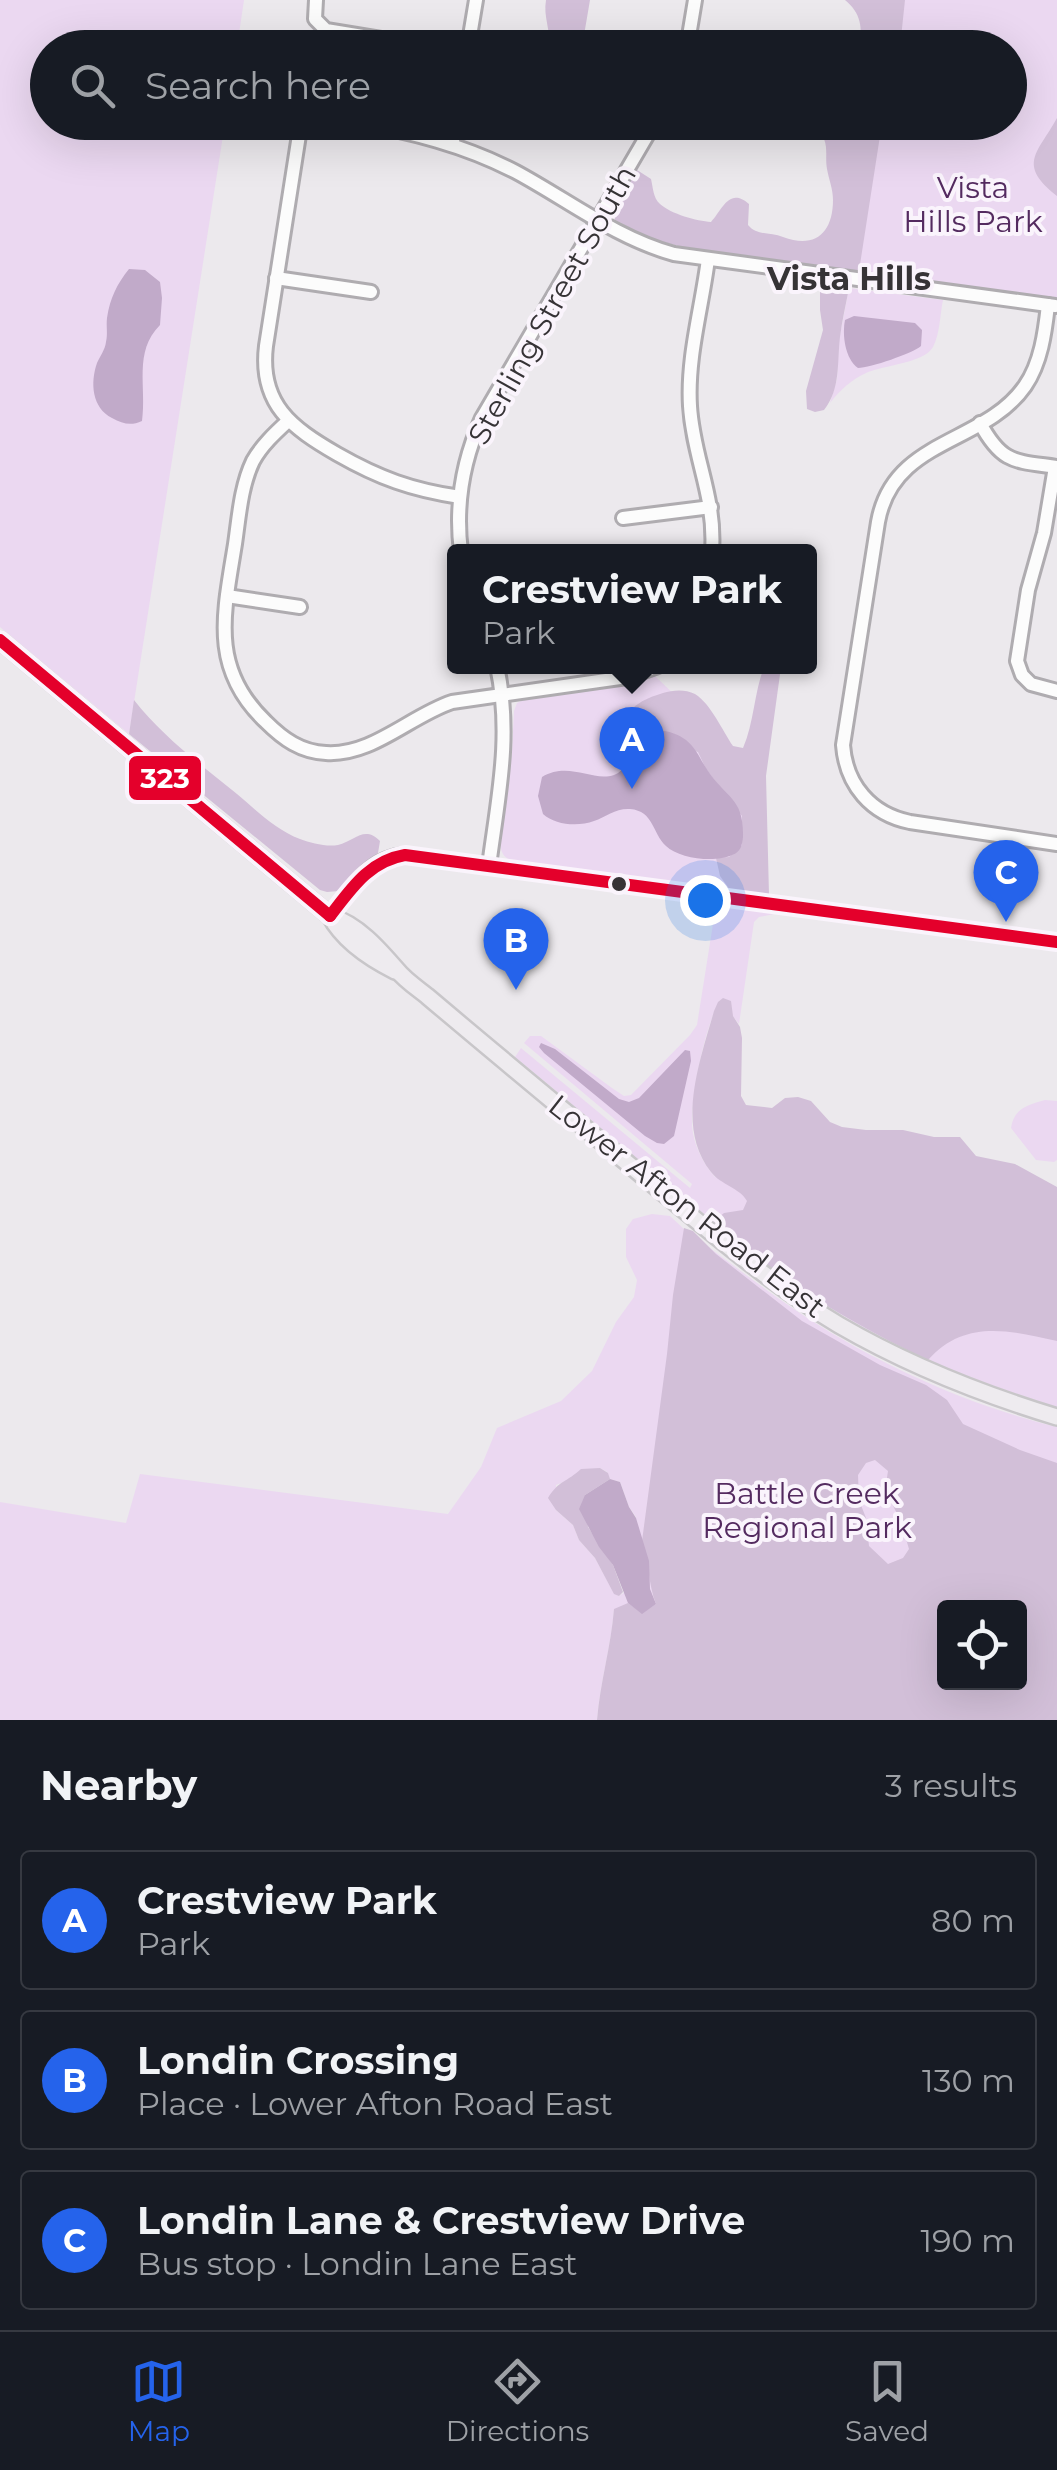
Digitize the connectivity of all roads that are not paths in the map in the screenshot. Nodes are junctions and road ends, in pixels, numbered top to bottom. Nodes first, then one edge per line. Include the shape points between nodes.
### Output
1 (316, 0) edge
2 (476, 0) edge
3 (695, 0) edge
4 (326, 30) edge
5 (471, 30) edge
6 (689, 30) edge
7 (300, 140) edge
8 (434, 140) edge
9 (453, 140) edge
10 (645, 140) edge
11 (452, 145) junction
12 (598, 220) junction
13 (708, 259) junction
14 (276, 278) junction
15 (371, 292) dead end
16 (1053, 305) edge
17 (288, 420) junction
18 (980, 423) junction
19 (1056, 467) edge
20 (460, 497) junction
21 (711, 506) junction
22 (623, 518) dead end
23 (460, 544) edge
24 (712, 544) edge
25 (227, 596) junction
26 (300, 607) dead end
27 (0, 640) edge
28 (499, 674) edge
29 (642, 674) edge
30 (1057, 691) edge
31 (502, 694) junction
32 (1057, 844) edge
33 (489, 866) junction
34 (330, 916) junction
35 (1057, 942) edge
36 (1057, 1417) edge

1 - 4 street via 315,19
2 - 5 street
3 - 6 street
7 - 14 street
8 - 11 street
9 - 11 street
10 - 12 street, Sterling Street South
11 - 12 street via 512,170
12 - 13 street via 653,248
12 - 20 street, Sterling Street South via 482,418
13 - 16 street
13 - 21 street via 690,396
14 - 15 street
14 - 17 street via 265,373
16 - 18 street via 1027,384
17 - 20 street via 372,474
17 - 25 street via 260,450 247,477
18 - 19 street via 1003,455
18 - 32 street via 910,464 883,502 844,756 859,791 890,816
19 - 30 street via 1017,656 1029,683
20 - 23 street, Sterling Street South
21 - 22 street
21 - 24 street
25 - 26 street
25 - 31 street via 224,643 236,684 262,719 303,748 351,752 448,704
27 - 34 main road, Lower Afton Road East
28 - 31 street
29 - 31 street
31 - 33 street via 505,744
33 - 34 street via 393,856 369,869
33 - 35 street
34 - 36 main road, Lower Afton Road East via 351,940 399,972 795,1297 921,1367

